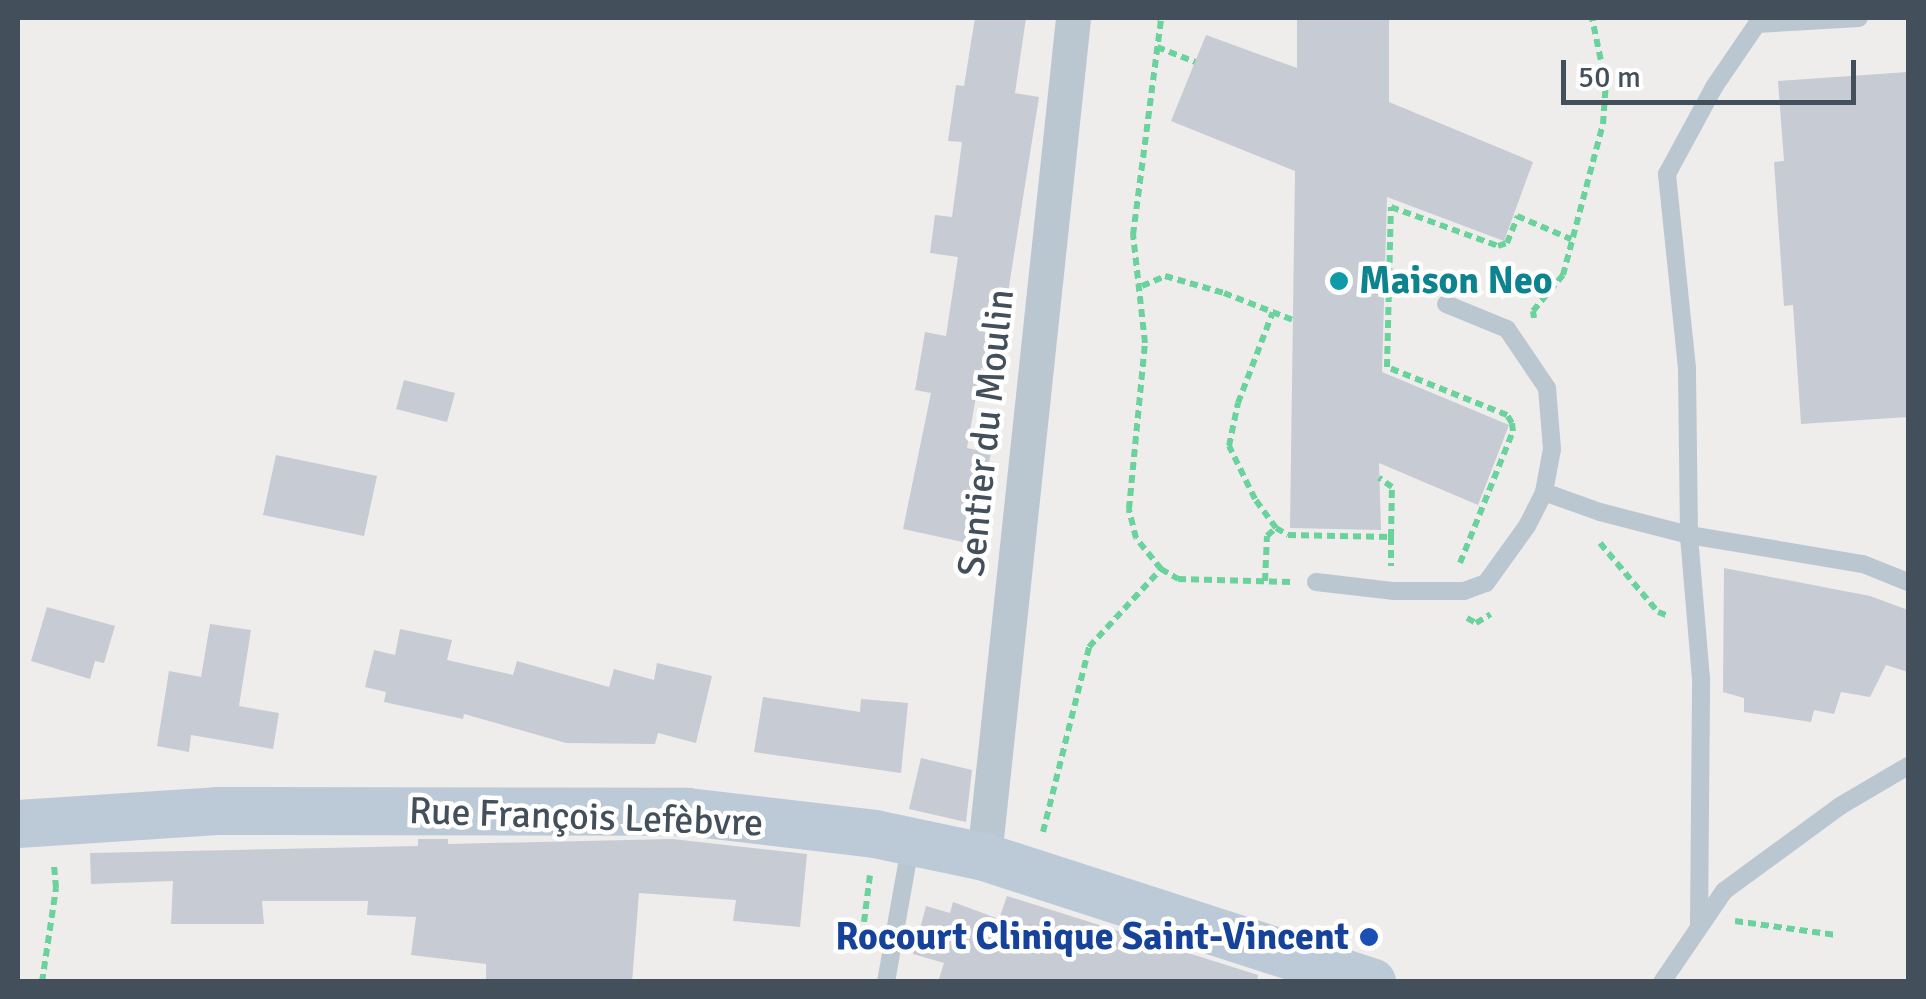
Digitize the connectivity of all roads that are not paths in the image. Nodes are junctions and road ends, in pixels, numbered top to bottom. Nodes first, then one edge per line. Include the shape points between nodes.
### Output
1 (1072, 18) edge
2 (1859, 18) edge
3 (1446, 304) dead end
4 (1544, 492) junction
5 (1689, 535) junction
6 (1316, 582) road end
7 (1908, 582) edge
8 (1908, 766) edge
9 (34, 824) edge
10 (893, 837) junction
11 (984, 857) junction
12 (1699, 924) junction
13 (886, 982) edge
14 (1372, 982) edge
15 (1662, 982) edge

1 - 11 street, Sentier du Moulin
2 - 5 lane via 1757,24 1666,174 1687,368
3 - 4 lane via 1507,329 1547,388 1552,449
4 - 5 lane
4 - 6 lane via 1486,583 1464,591 1394,591
5 - 7 lane via 1863,564
5 - 12 lane via 1701,679
8 - 12 lane via 1840,806 1724,891
9 - 10 main road, Rue François Lefèbvre via 217,811 688,812
10 - 11 main road, Rue François Lefèbvre
10 - 13 lane
11 - 14 main road, Rue François Lefèbvre
12 - 15 lane

